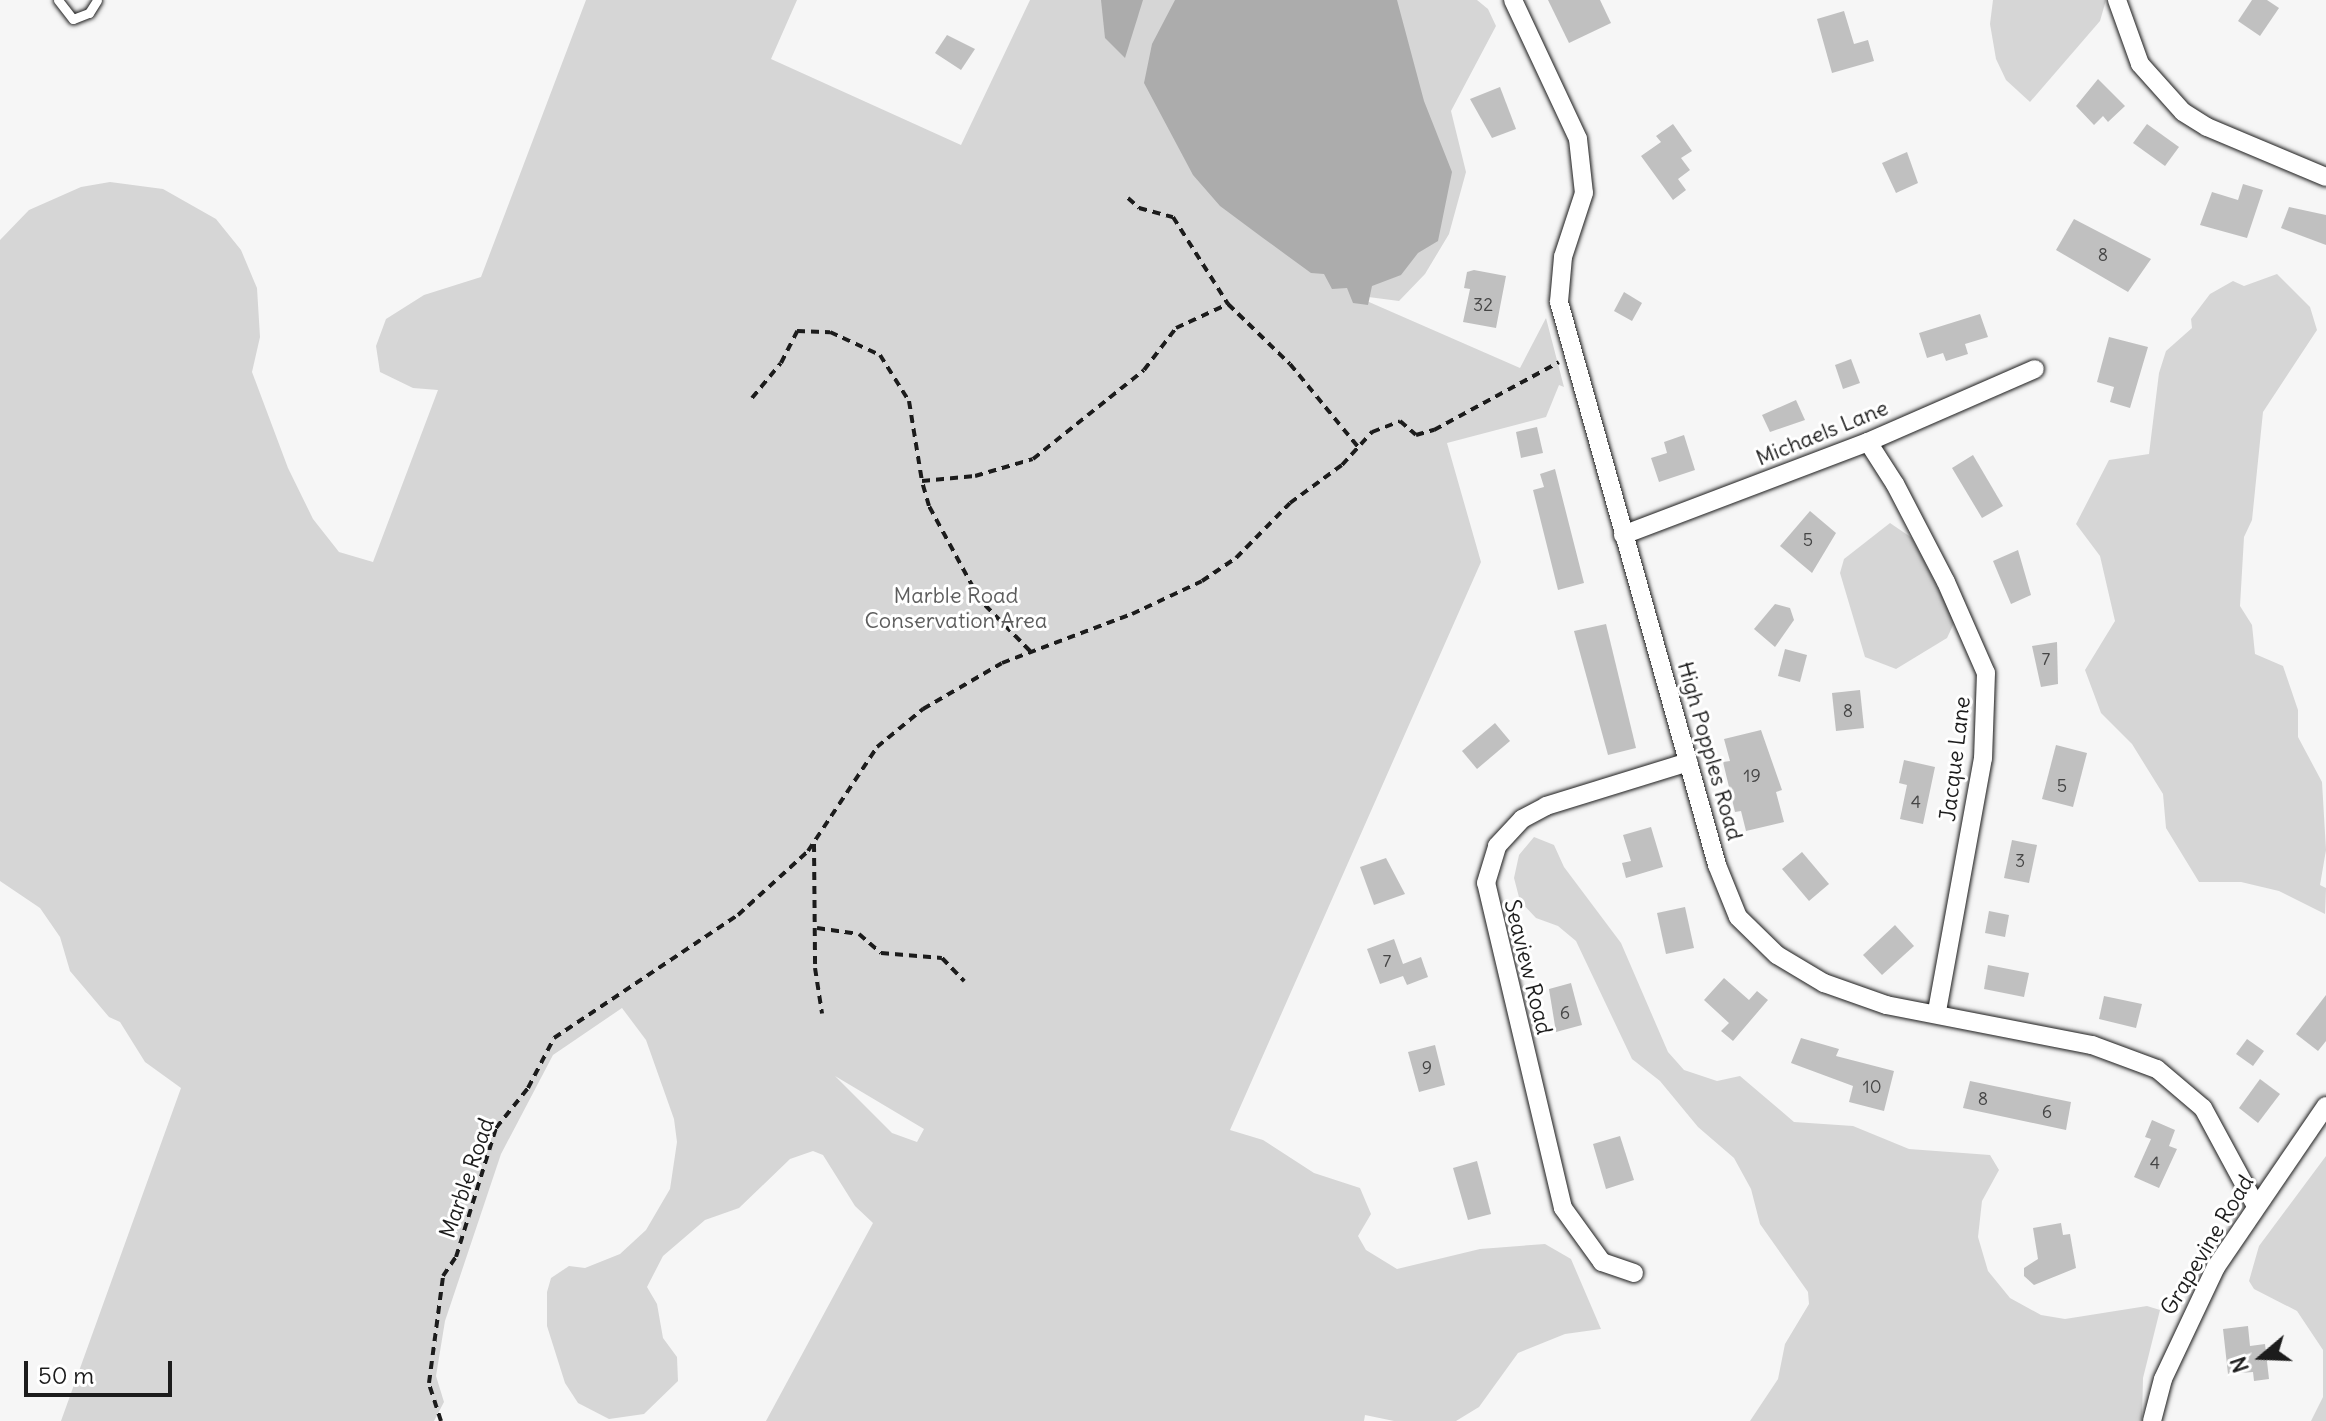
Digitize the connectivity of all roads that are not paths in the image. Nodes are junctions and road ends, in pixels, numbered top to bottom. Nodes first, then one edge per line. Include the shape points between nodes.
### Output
1 (58, 0) edge
2 (97, 0) edge
3 (1513, 0) edge
4 (2117, 0) edge
5 (2326, 177) edge
6 (2035, 369) dead end
7 (1868, 442) junction
8 (1623, 535) junction
9 (1688, 762) junction
10 (1937, 1012) junction
11 (2326, 1106) edge
12 (2256, 1206) junction
13 (1634, 1273) dead end
14 (2152, 1421) edge

1 - 2 lane via 73,19 89,13
3 - 8 street, High Popples Road via 1578,139 1585,174 1563,257 1559,302
4 - 5 street via 2140,64 2183,112
6 - 7 street, Michaels Lane
7 - 8 street, Michaels Lane
7 - 10 street, Jacque Lane via 1946,582 1974,640 1987,684 1983,758
8 - 9 street, High Popples Road
9 - 10 street, High Popples Road via 1728,895 1757,940 1824,983 1886,1005
9 - 13 street, Seaview Road via 1546,806 1522,819 1497,846 1486,883 1486,901 1563,1208 1602,1262
10 - 12 street, High Popples Road via 2092,1045 2157,1069 2212,1120
11 - 12 street, Grapevine Road
12 - 14 street, Grapevine Road via 2183,1332

